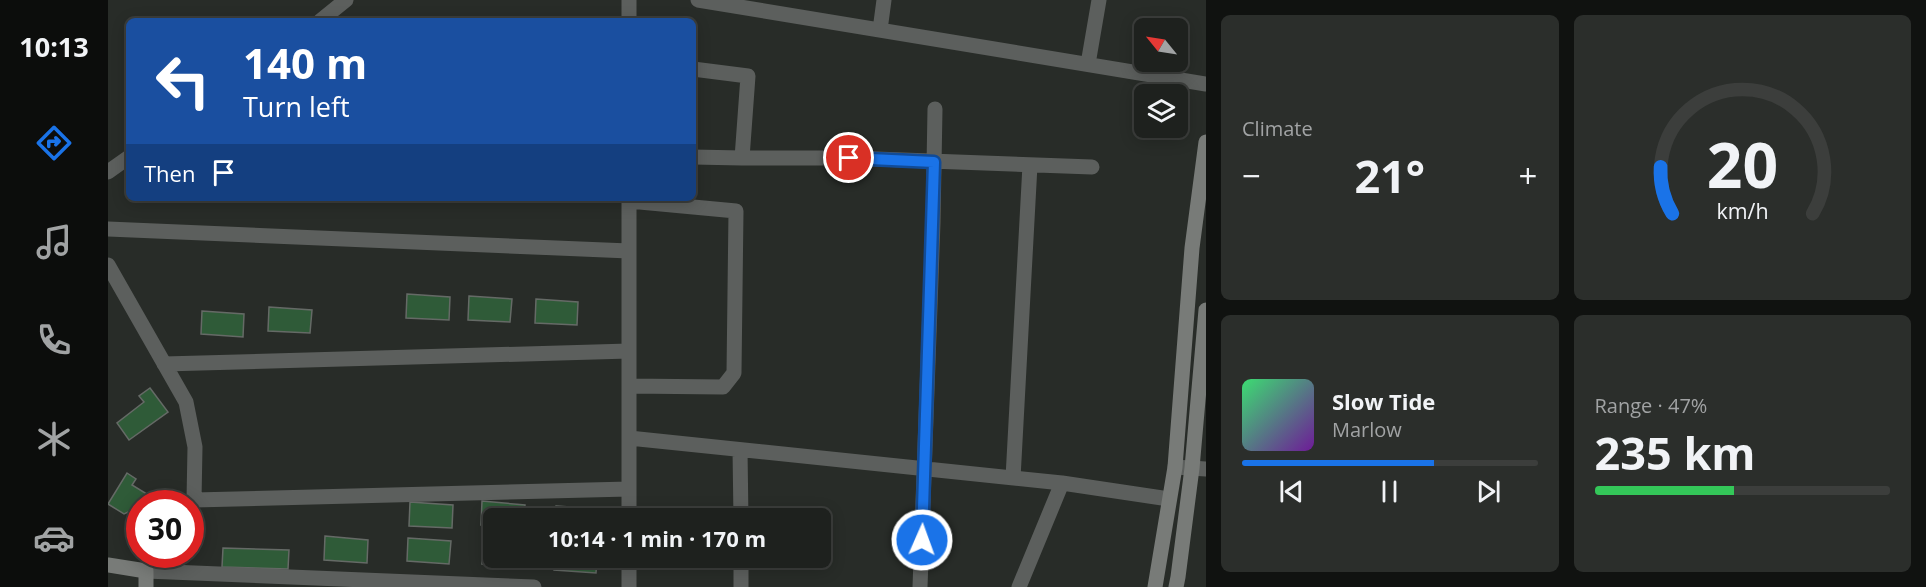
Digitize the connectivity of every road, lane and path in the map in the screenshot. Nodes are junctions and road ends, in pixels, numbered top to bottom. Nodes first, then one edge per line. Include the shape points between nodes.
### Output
1 (346, 0) edge
2 (629, 0) edge
3 (698, 0) edge
4 (884, 0) edge
5 (1100, 0) edge
6 (324, 18) edge
7 (629, 18) edge
8 (880, 30) junction
9 (1088, 64) junction
10 (696, 69) edge
11 (1206, 84) edge
12 (935, 109) dead end
13 (1206, 142) edge
14 (696, 157) edge
15 (742, 158) junction
16 (126, 159) edge
17 (934, 162) junction
18 (1030, 165) junction
19 (1092, 167) dead end
20 (108, 172) edge
21 (629, 201) edge
22 (639, 201) edge
23 (108, 229) edge
24 (629, 251) junction
25 (108, 265) edge
26 (1206, 310) edge
27 (629, 351) junction
28 (164, 364) junction
29 (629, 386) junction
30 (629, 438) junction
31 (740, 450) junction
32 (1175, 467) junction
33 (924, 469) junction
34 (1199, 469) edge
35 (1013, 478) junction
36 (1062, 483) junction
37 (629, 489) junction
38 (193, 490) edge
39 (1169, 499) junction
40 (204, 504) edge
41 (629, 508) edge
42 (741, 508) edge
43 (108, 565) edge
44 (629, 568) edge
45 (741, 568) edge
46 (146, 579) edge
47 (534, 587) edge
48 (628, 587) edge
49 (741, 587) edge
50 (920, 587) edge
51 (1019, 587) edge
52 (1155, 587) edge
53 (1176, 587) edge

1 - 6 street
2 - 7 street
3 - 8 street
4 - 8 street
5 - 9 street
8 - 9 street
9 - 11 street
10 - 15 street via 748,76
12 - 17 street
13 - 32 street via 1192,248
14 - 15 street
15 - 17 street
16 - 20 street
17 - 18 street
17 - 33 street
18 - 19 street
18 - 35 street
21 - 24 street
22 - 29 street via 736,211 734,373 723,387
23 - 24 street
24 - 27 street
25 - 28 street
26 - 34 street
27 - 28 street
27 - 29 street
28 - 38 street via 186,402 195,447
29 - 30 street
30 - 31 street
30 - 37 street
31 - 33 street
31 - 42 street
32 - 34 street
32 - 39 street
33 - 35 street
33 - 50 street
34 - 53 street
35 - 36 street
36 - 39 street
36 - 51 street
37 - 40 street
37 - 41 street
39 - 52 street
43 - 46 street
44 - 48 street
45 - 49 street
46 - 47 street

